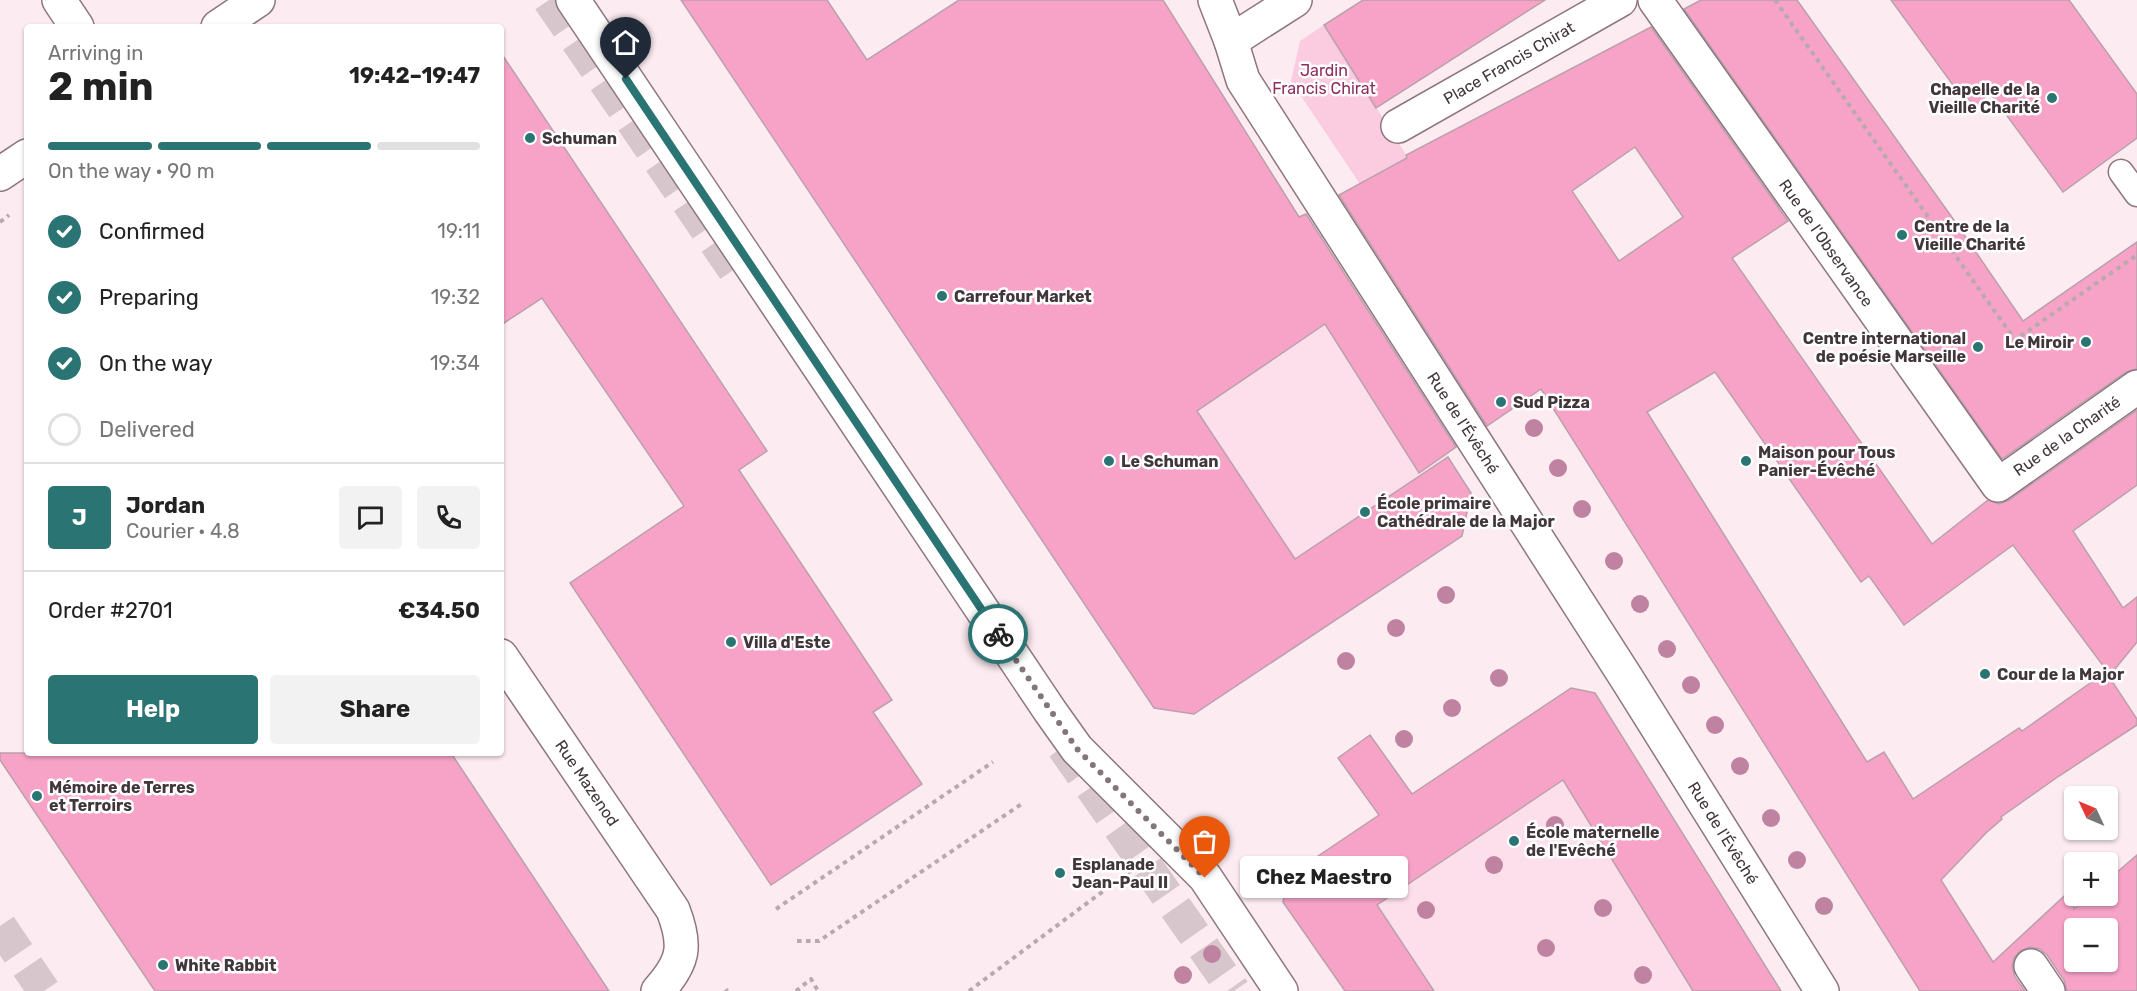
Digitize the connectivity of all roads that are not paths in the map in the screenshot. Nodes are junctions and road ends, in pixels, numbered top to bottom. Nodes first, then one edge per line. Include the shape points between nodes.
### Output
1 (59, 0) edge
2 (258, 0) edge
3 (573, 0) edge
4 (1215, 0) edge
5 (1295, 0) edge
6 (1620, 0) edge
7 (1655, 0) edge
8 (75, 24) edge
9 (222, 24) edge
10 (1231, 41) junction
11 (1398, 126) dead end
12 (24, 158) edge
13 (2121, 172) dead end
14 (0, 174) edge
15 (2137, 194) edge
16 (2137, 387) edge
17 (1998, 485) joint
18 (504, 660) edge
19 (657, 991) edge
20 (1281, 991) edge
21 (1822, 991) edge

1 - 8 street
2 - 9 street
3 - 20 street via 1077,749 1205,878
4 - 10 street, Rue de l'Évêché
5 - 10 street
6 - 11 street, Place Francis Chirat
7 - 17 street, Rue de l'Observance
10 - 21 street, Rue de l'Évêché via 1243,80
12 - 14 street
13 - 15 lane
16 - 17 street, Rue de la Charité
18 - 19 street, Rue Mazenod via 673,910 682,933 682,949 670,976

